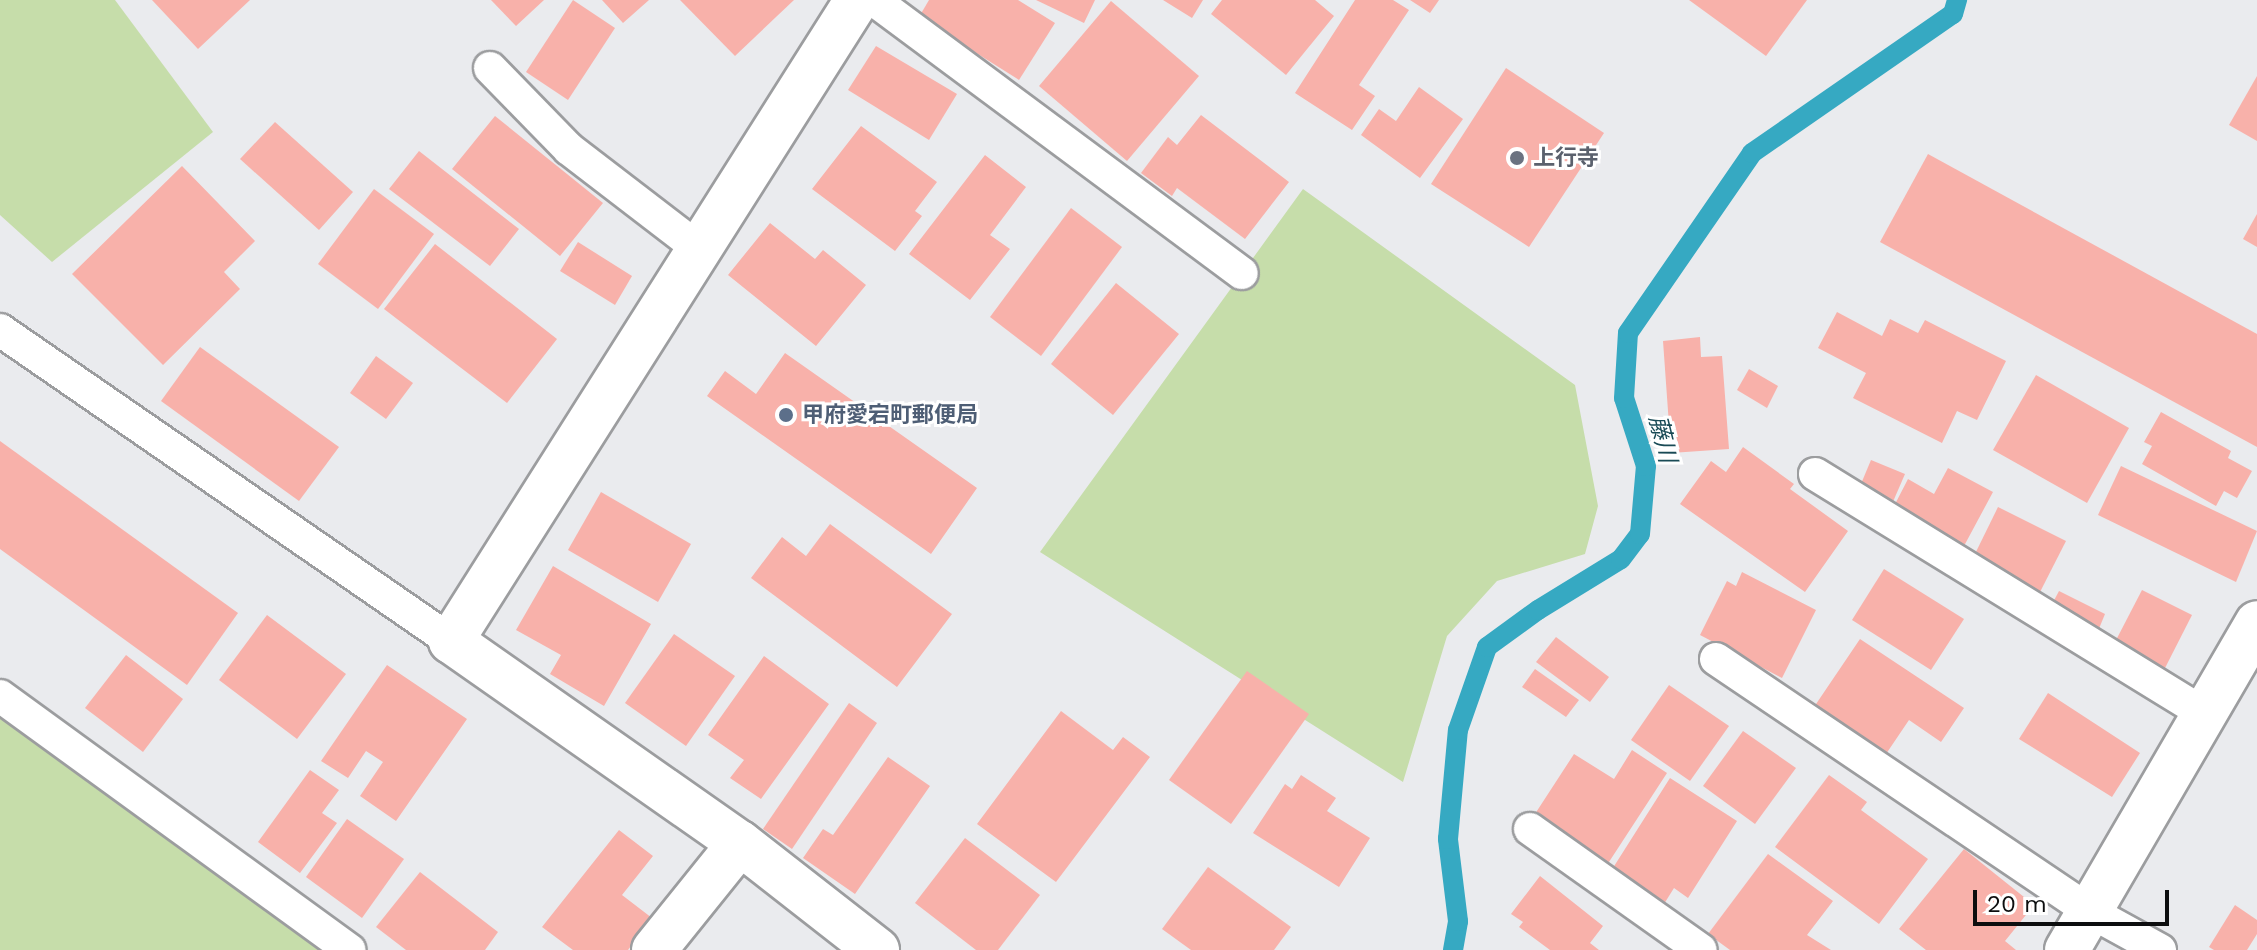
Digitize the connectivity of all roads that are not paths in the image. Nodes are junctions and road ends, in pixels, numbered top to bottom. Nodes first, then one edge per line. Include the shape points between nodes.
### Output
1 (857, 0) edge
2 (874, 0) edge
3 (490, 68) dead end
4 (698, 248) junction
5 (1242, 273) dead end
6 (0, 330) edge
7 (1815, 474) dead end
8 (2257, 623) edge
9 (451, 641) junction
10 (1716, 659) dead end
11 (0, 696) edge
12 (2205, 714) junction
13 (1530, 829) dead end
14 (740, 843) junction
15 (2089, 911) junction
16 (350, 950) edge
17 (654, 950) edge
18 (877, 950) edge
19 (1701, 950) edge
20 (2067, 950) edge
21 (2160, 950) edge

1 - 4 street
2 - 5 lane
3 - 4 lane via 569,149
4 - 9 street
6 - 9 lane
7 - 12 lane
8 - 12 street
9 - 14 street
10 - 15 lane
11 - 16 lane
12 - 15 street
13 - 19 lane
14 - 17 street
14 - 18 street
15 - 20 street
15 - 21 lane

